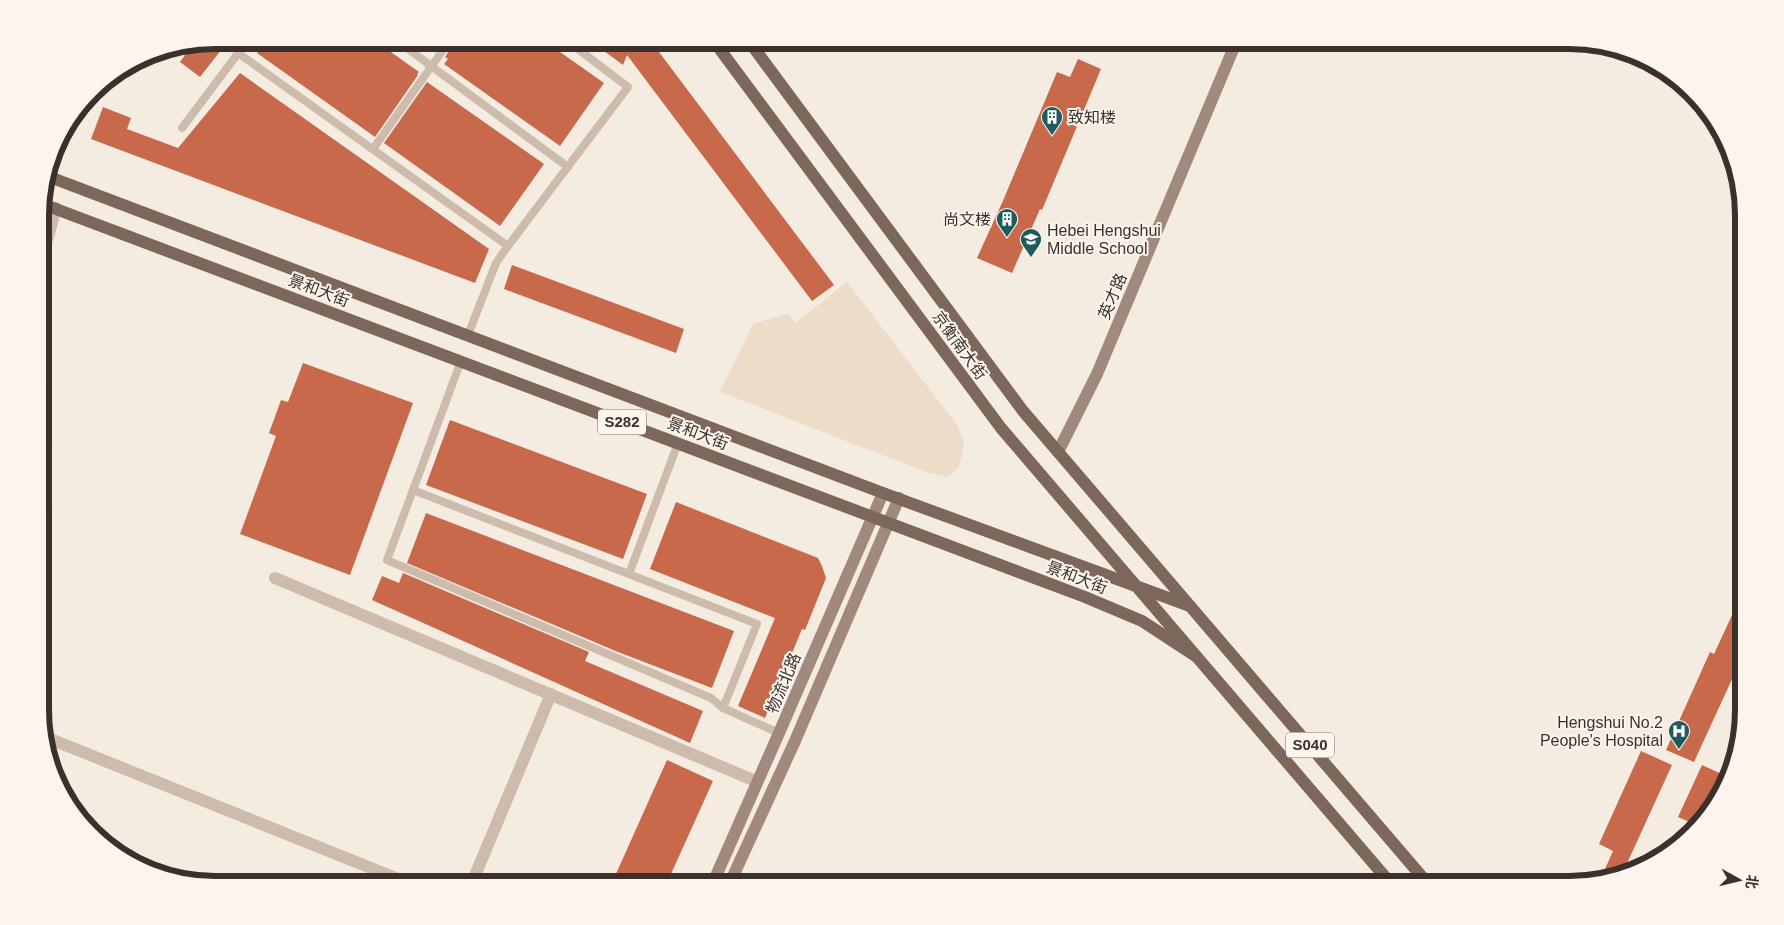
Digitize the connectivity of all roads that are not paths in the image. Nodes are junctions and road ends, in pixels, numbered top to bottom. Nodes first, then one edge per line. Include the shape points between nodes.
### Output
1 (241, 49) edge
2 (408, 49) edge
3 (444, 49) edge
4 (578, 49) edge
5 (720, 49) edge
6 (755, 49) edge
7 (1233, 49) edge
8 (238, 53) junction
9 (432, 66) junction
10 (182, 128) dead end
11 (373, 149) junction
12 (568, 167) junction
13 (53, 178) edge
14 (49, 206) edge
15 (56, 208) junction
16 (49, 232) edge
17 (508, 246) junction
18 (468, 335) junction
19 (461, 361) junction
20 (678, 443) junction
21 (1058, 452) junction
22 (413, 490) junction
23 (883, 493) junction
24 (899, 498) junction
25 (872, 517) junction
26 (890, 523) junction
27 (629, 574) junction
28 (275, 578) dead end
29 (1136, 586) junction
30 (1190, 606) junction
31 (1197, 657) junction
32 (551, 694) junction
33 (723, 708) junction
34 (779, 733) junction
35 (51, 739) edge
36 (753, 780) dead end
37 (391, 876) edge
38 (474, 876) edge
39 (716, 876) edge
40 (733, 876) edge
41 (1384, 876) edge
42 (1421, 876) edge

1 - 8 lane
2 - 9 lane
3 - 9 lane
4 - 12 lane via 628,86
5 - 29 main road, 京衡南大街 via 1001,428
6 - 21 main road, 京衡南大街 via 1023,411
7 - 21 street, 英才路 via 1097,374
8 - 10 lane
8 - 11 lane
9 - 11 lane
9 - 12 lane
11 - 17 lane
12 - 17 lane
13 - 18 main road, 景和大街 / S282
14 - 15 main road, 景和大街 / S282
15 - 16 street
15 - 19 main road, 景和大街 / S282
17 - 18 lane via 496,263
18 - 23 main road, 景和大街 / S282
19 - 20 main road, 景和大街 / S282
19 - 22 lane
20 - 25 main road, 景和大街 / S282
20 - 27 lane
21 - 30 main road, 京衡南大街
22 - 27 lane
22 - 33 lane via 387,560 711,698
23 - 24 main road, 景和大街 / S282
23 - 25 street, 物流北路
24 - 26 street, 物流北路
24 - 29 main road, 景和大街 / S282
25 - 26 main road, 景和大街 / S282
25 - 34 street, 物流北路
26 - 31 main road, 景和大街 / S282 via 1142,621
26 - 40 street, 物流北路
27 - 33 lane via 757,624
28 - 32 street
29 - 30 main road, 景和大街 / S282
29 - 31 main road, 京衡南大街
30 - 42 main road, S040
31 - 41 main road, S040
32 - 36 street
32 - 38 street
33 - 34 lane
34 - 39 street, 物流北路
35 - 37 street

